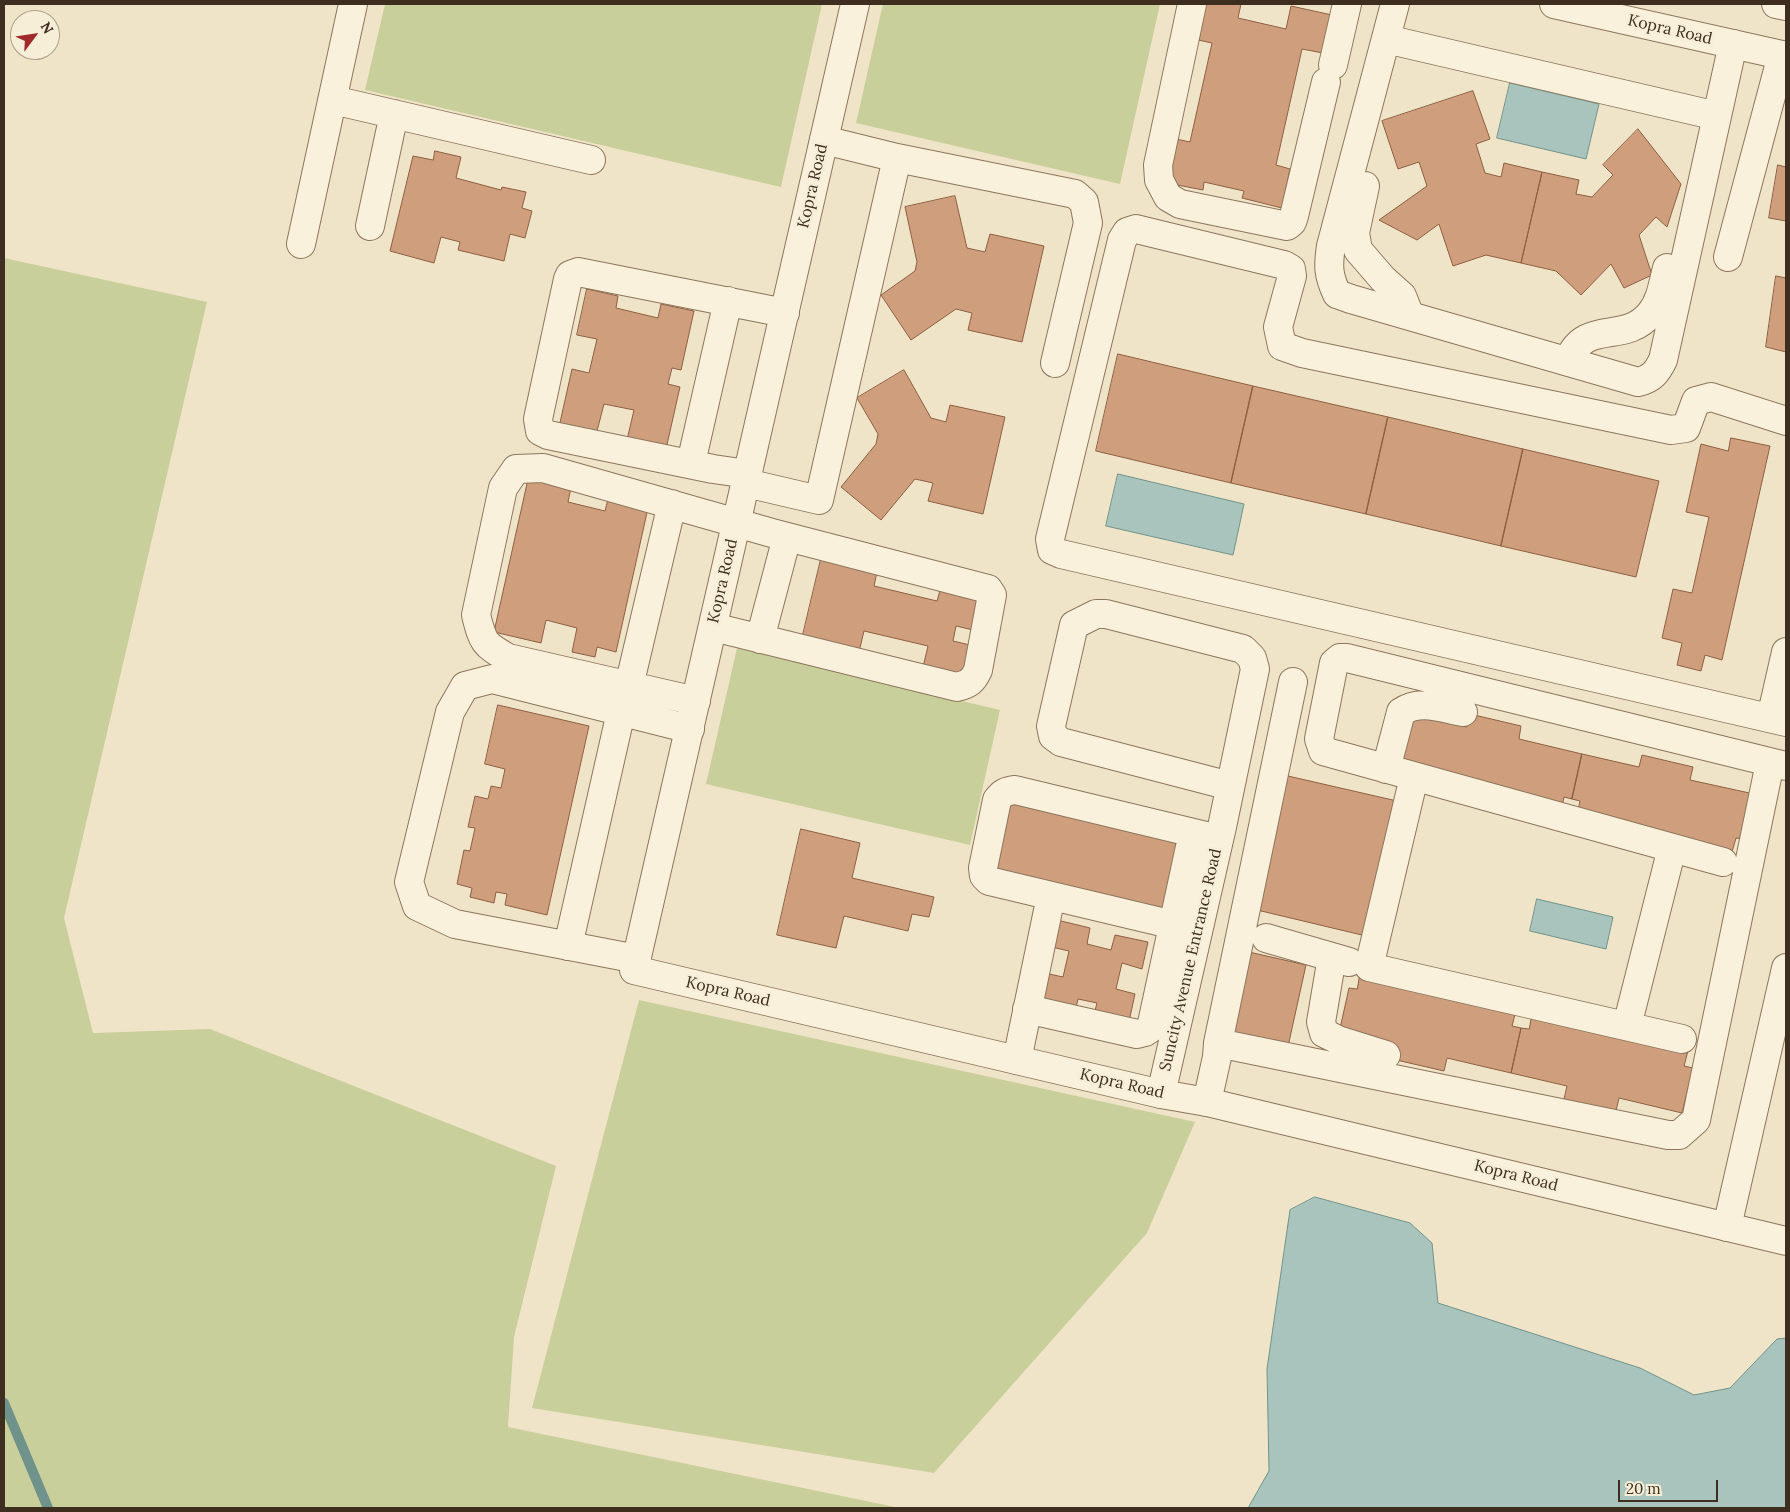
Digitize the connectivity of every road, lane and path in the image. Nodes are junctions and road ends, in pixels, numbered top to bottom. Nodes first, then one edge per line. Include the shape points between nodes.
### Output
1 (353, 4) edge
2 (855, 4) edge
3 (1192, 4) edge
4 (1347, 4) edge
5 (1395, 4) edge
6 (1554, 4) edge
7 (1776, 4) edge
8 (1786, 6) edge
9 (1386, 39) junction
10 (1733, 44) junction
11 (1784, 56) edge
12 (333, 100) junction
13 (394, 114) junction
14 (1717, 116) junction
15 (824, 140) junction
16 (1373, 146) dead end
17 (898, 158) junction
18 (591, 160) dead end
19 (1678, 225) dead end
20 (370, 226) dead end
21 (301, 244) dead end
22 (1728, 257) dead end
23 (728, 301) junction
24 (785, 313) junction
25 (1410, 316) junction
26 (1568, 361) junction
27 (1055, 363) dead end
28 (1786, 421) edge
29 (691, 463) junction
30 (747, 479) junction
31 (672, 504) junction
32 (737, 523) junction
33 (787, 537) junction
34 (713, 627) junction
35 (760, 639) junction
36 (1786, 652) edge
37 (1293, 682) dead end
38 (629, 686) junction
39 (696, 701) junction
40 (621, 712) junction
41 (1463, 712) dead end
42 (1779, 720) edge
43 (690, 730) junction
44 (1778, 764) edge
45 (1386, 769) junction
46 (1414, 777) junction
47 (1230, 786) junction
48 (1192, 833) junction
49 (1220, 833) junction
50 (1672, 848) junction
51 (1723, 862) dead end
52 (1051, 896) junction
53 (1174, 924) junction
54 (1266, 938) dead end
55 (568, 946) junction
56 (1332, 957) junction
57 (637, 959) junction
58 (1370, 967) junction
59 (1786, 968) edge
60 (1027, 1009) junction
61 (1627, 1026) junction
62 (1220, 1033) junction
63 (1682, 1039) dead end
64 (1386, 1055) dead end
65 (1016, 1060) junction
66 (1161, 1094) junction
67 (1207, 1102) junction
68 (1727, 1227) junction
69 (1786, 1241) edge

1 - 12 street
2 - 15 street, Kopra Road
3 - 4 street via 1158,165 1159,180 1168,198 1180,204 1282,226 1292,222
5 - 9 street
6 - 10 street, Kopra Road
7 - 8 street
9 - 14 street
9 - 25 street via 1328,264 1330,280 1337,294
10 - 11 street, Kopra Road
10 - 14 street
11 - 22 street
12 - 13 street
12 - 21 street
13 - 18 street
13 - 20 street
14 - 26 street via 1658,371 1648,380 1638,382
15 - 17 street
15 - 24 street, Kopra Road
16 - 25 street via 1355,232 1358,250 1402,296
17 - 27 street via 1075,194 1084,202 1088,223
17 - 30 street via 824,502
19 - 26 street via 1659,298 1650,315 1629,330 1588,337 1573,350
23 - 24 street
23 - 29 street
23 - 29 street via 578,272 568,279 538,419 540,431
24 - 30 street, Kopra Road
25 - 26 street
28 - 42 street via 1711,397 1696,401 1686,428 1671,430 1302,353 1282,346 1278,327 1292,276 1291,269 1136,229 1127,232 1122,240 1050,539 1052,550 1061,554
29 - 30 street
30 - 32 street, Kopra Road
31 - 32 street
31 - 38 street
31 - 38 street via 543,468 516,469 503,488 476,615 488,647 508,658
32 - 33 street
32 - 34 street, Kopra Road
33 - 35 street
33 - 35 street via 988,589 992,600 978,670 974,680 957,686
34 - 35 street
34 - 39 street, Kopra Road
36 - 42 street
37 - 62 street
38 - 39 street
39 - 43 street, Kopra Road
40 - 43 street
40 - 55 street
40 - 55 street via 492,679 465,686 450,712 409,882 417,906 455,924
41 - 45 street via 1425,704 1409,706 1401,712
43 - 57 street, Kopra Road
44 - 45 street via 1340,658 1334,662 1321,729 1323,751
44 - 62 street via 1696,1120 1679,1135
45 - 46 street
46 - 50 street
46 - 58 street
47 - 47 street, Suncity Avenue Entrance Road via 1255,669 1244,648 1106,614 1096,614 1074,625 1050,726 1053,736 1061,742
47 - 49 street, Suncity Avenue Entrance Road
48 - 49 street
48 - 52 street via 1015,790 1005,792 997,800 984,876 989,881
48 - 53 street
49 - 66 street, Suncity Avenue Entrance Road
50 - 51 street
50 - 61 street
52 - 53 street
52 - 60 street
53 - 60 street via 1153,1021 1145,1032 1137,1034
54 - 56 street
55 - 57 street
56 - 58 street
56 - 64 street via 1320,1022 1324,1033
57 - 65 street, Kopra Road via 634,970
58 - 61 street
59 - 68 street
60 - 65 street
61 - 63 street
62 - 67 street
65 - 66 street, Kopra Road
66 - 67 street, Kopra Road
67 - 68 street, Kopra Road
68 - 69 street, Kopra Road

